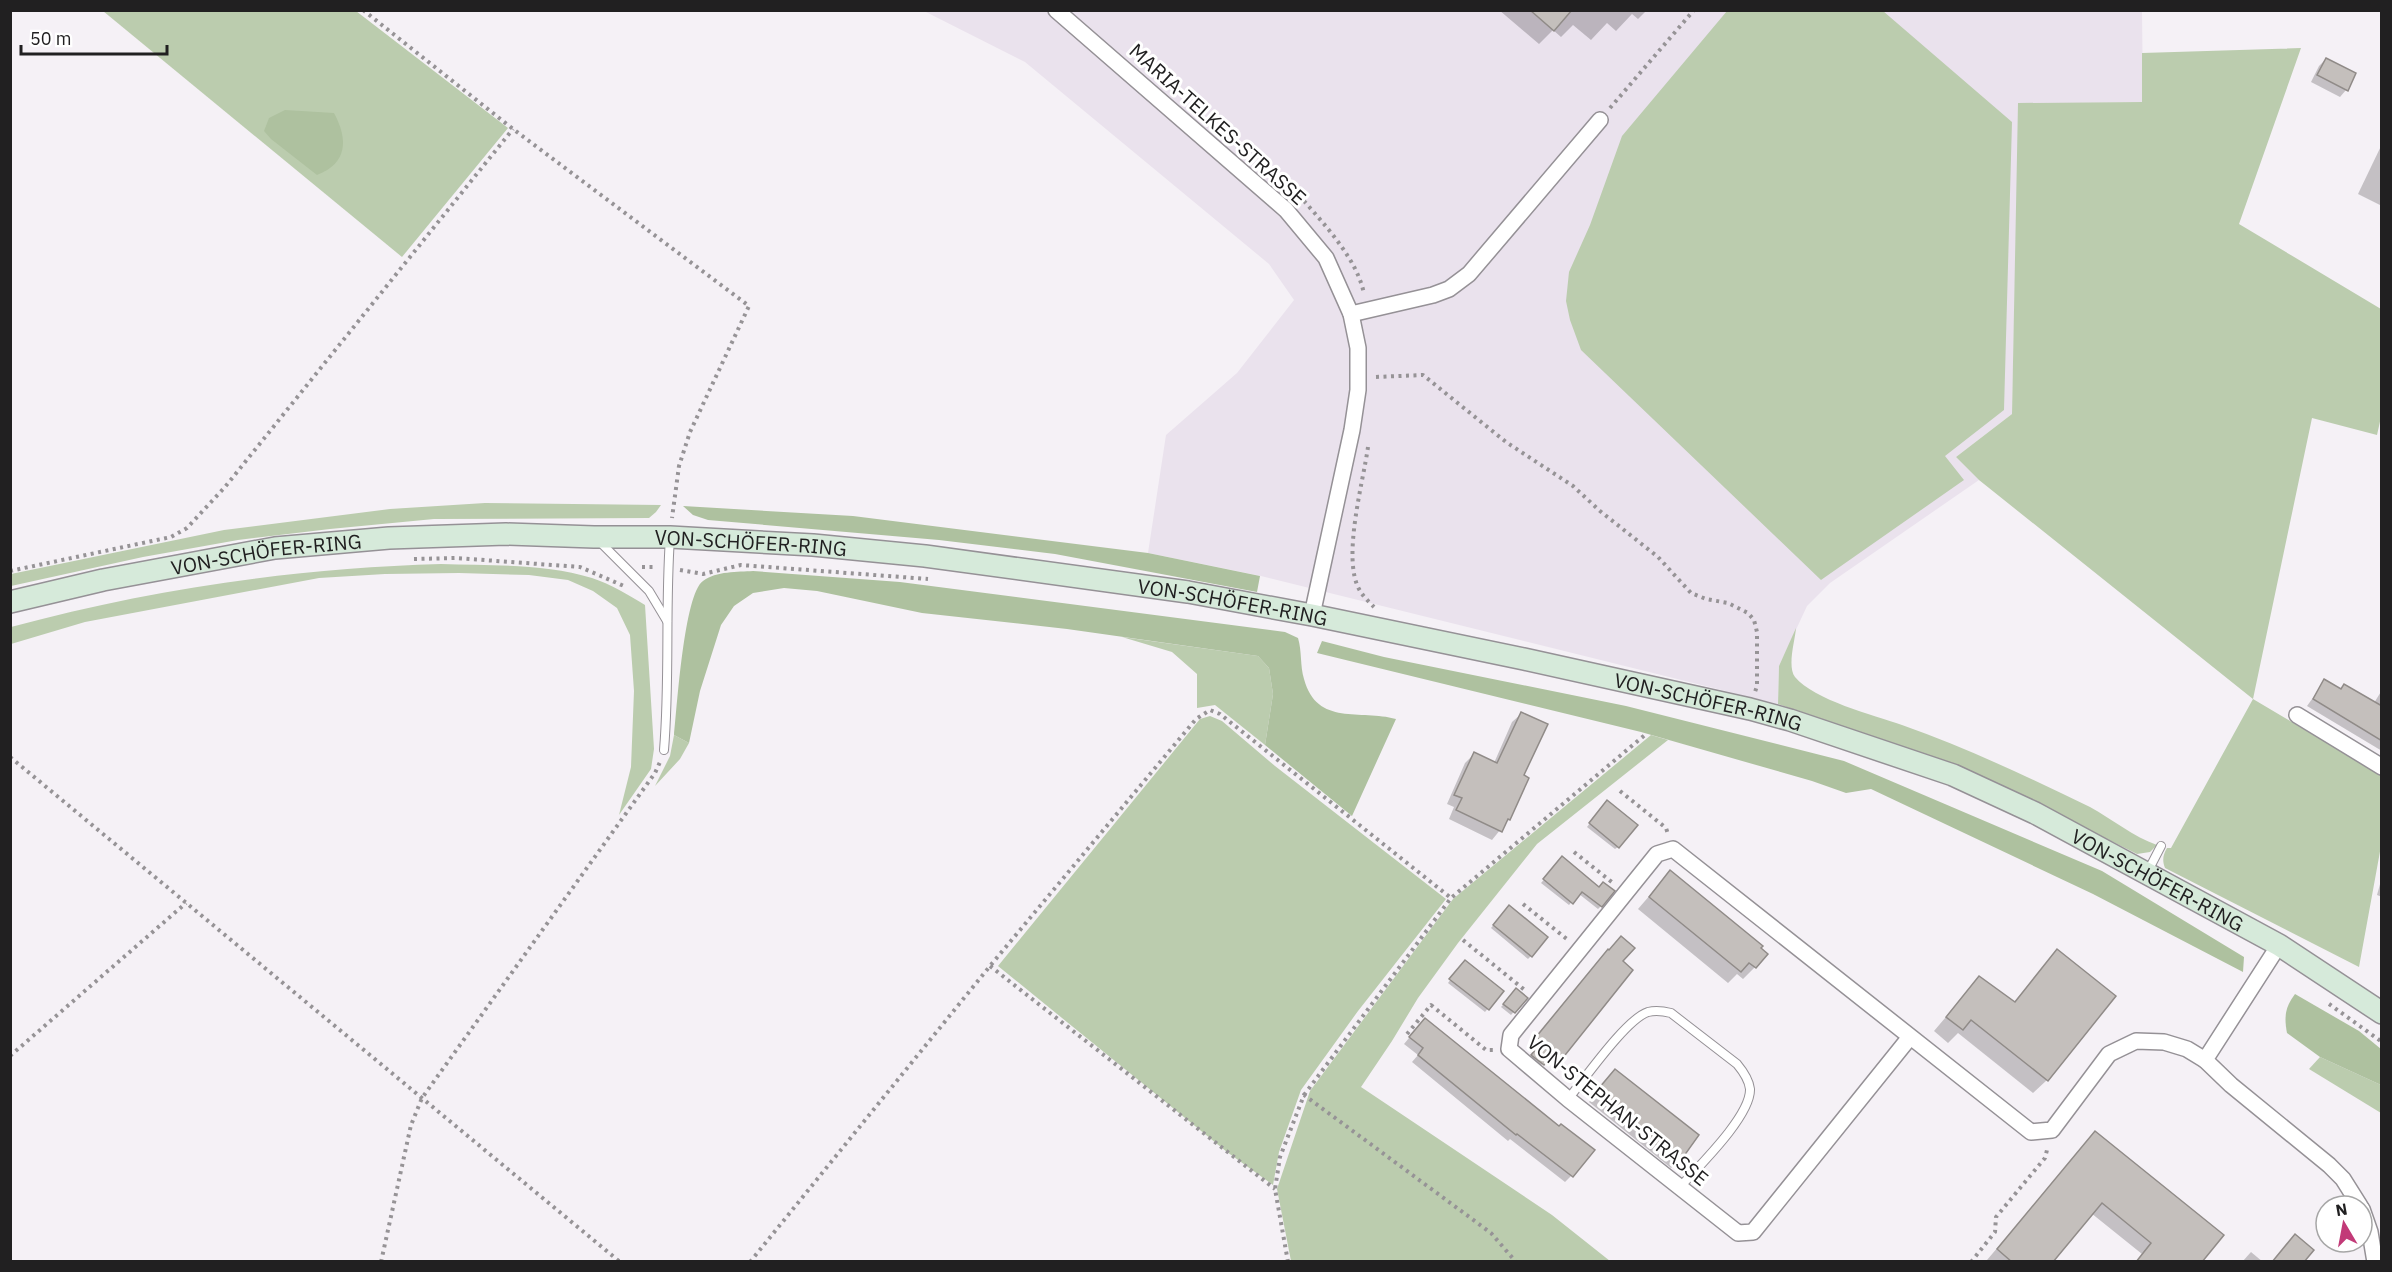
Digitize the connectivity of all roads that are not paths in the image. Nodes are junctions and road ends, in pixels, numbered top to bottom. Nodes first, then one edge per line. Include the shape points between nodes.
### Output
1 (1056, 10) edge
2 (1600, 120) road end
3 (1351, 315) junction
4 (594, 537) junction
5 (670, 537) junction
6 (10, 602) edge
7 (1312, 615) junction
8 (668, 622) junction
9 (2297, 715) dead end
10 (664, 750) road end
11 (2382, 767) edge
12 (2161, 846) dead end
13 (2147, 873) junction
14 (2279, 945) junction
15 (2382, 1013) edge
16 (1910, 1037) junction
17 (2205, 1060) junction
18 (1568, 1099) junction
19 (1680, 1188) junction
20 (2353, 1194) edge

1 - 3 street, MARIA-TELKES-STRASSE via 1286,210 1326,258
2 - 3 street via 1469,274 1433,295
3 - 7 street, MARIA-TELKES-STRASSE via 1358,348 1358,390
4 - 5 main road, VON-SCHÖFER-RING
4 - 6 main road, VON-SCHÖFER-RING via 506,534 389,538 275,548
4 - 8 lane via 649,591
5 - 7 main road, VON-SCHÖFER-RING via 925,556 1188,592
5 - 8 lane
7 - 13 main road, VON-SCHÖFER-RING via 1790,720 1953,775 2035,813
8 - 10 lane
9 - 11 street
12 - 13 lane
13 - 14 main road, VON-SCHÖFER-RING
14 - 15 main road, VON-SCHÖFER-RING
14 - 17 street
16 - 17 street via 2031,1132 2052,1130 2109,1054 2136,1041 2164,1042
16 - 18 street, VON-STEPHAN-STRASSE via 1673,849 1657,854 1511,1035 1509,1049
16 - 19 street, VON-STEPHAN-STRASSE via 1754,1232 1738,1233
17 - 20 street via 2329,1165
18 - 19 street, VON-STEPHAN-STRASSE
18 - 19 lane via 1632,1022 1646,1013 1671,1013 1737,1064 1750,1089 1745,1107 1734,1126

